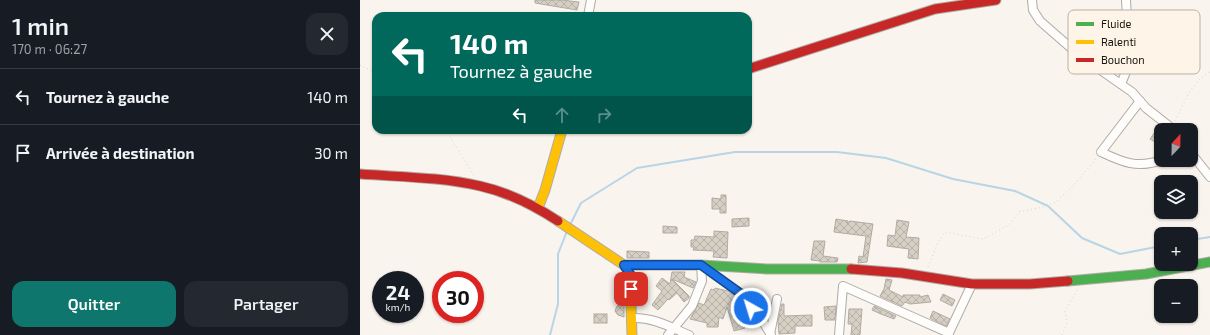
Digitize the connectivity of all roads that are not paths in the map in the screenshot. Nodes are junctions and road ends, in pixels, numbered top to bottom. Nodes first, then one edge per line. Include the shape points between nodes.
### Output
1 (591, 0) edge
2 (996, 0) edge
3 (1032, 0) edge
4 (1126, 0) edge
5 (1127, 10) edge
6 (589, 12) edge
7 (1068, 45) edge
8 (752, 67) edge
9 (1107, 74) edge
10 (1125, 74) edge
11 (1121, 84) junction
12 (1140, 101) junction
13 (1164, 123) edge
14 (561, 134) edge
15 (1154, 162) edge
16 (1198, 162) edge
17 (360, 174) edge
18 (1210, 177) edge
19 (538, 208) junction
20 (1210, 262) edge
21 (624, 265) junction
22 (701, 265) junction
23 (972, 284) junction
24 (777, 299) dead end
25 (632, 318) junction
26 (674, 328) junction
27 (770, 334) edge
28 (949, 334) edge
29 (632, 335) edge
30 (668, 335) edge
31 (689, 335) edge
32 (839, 335) edge

1 - 6 street
2 - 8 street via 935,9
3 - 7 street via 1033,10 1040,21
4 - 5 street
9 - 11 street
10 - 11 street
11 - 12 street
12 - 13 street
12 - 15 street via 1101,152 1123,162 1144,165
14 - 19 street
16 - 18 street
17 - 19 street via 449,180 481,186
19 - 21 street
20 - 23 street via 1146,274 1081,281
21 - 22 street
21 - 25 street via 630,274
22 - 23 street via 767,269 847,269 902,273
22 - 26 street via 702,280 692,306
22 - 27 street via 740,293
23 - 28 street
24 - 27 street
25 - 26 street via 654,320
25 - 29 street
26 - 30 street
26 - 31 street
28 - 32 street via 843,286

